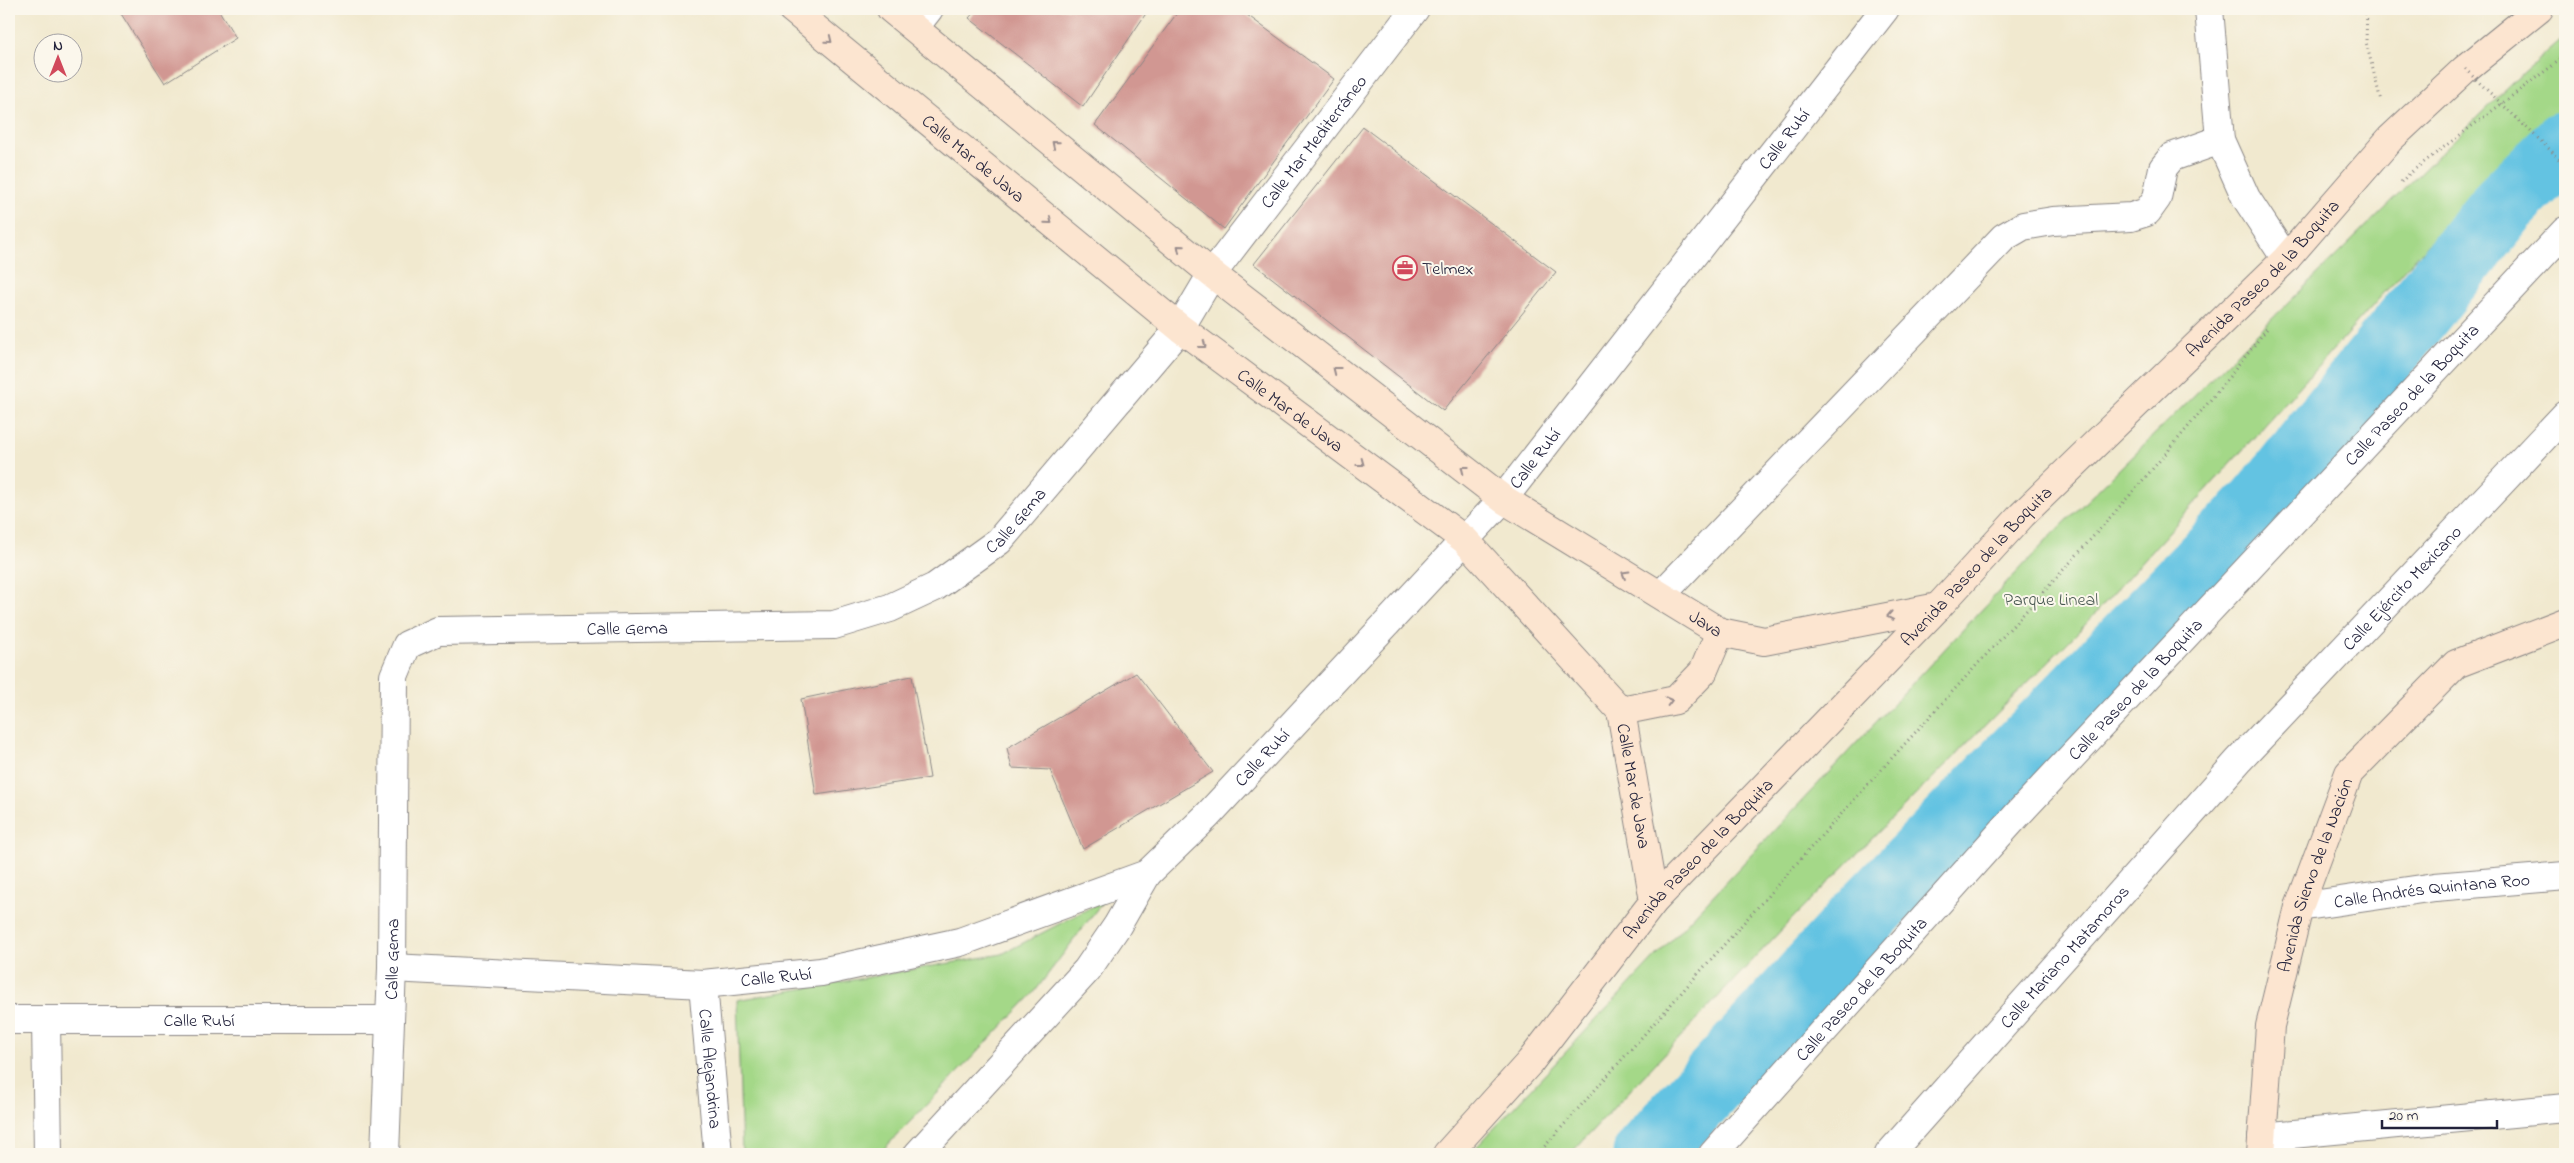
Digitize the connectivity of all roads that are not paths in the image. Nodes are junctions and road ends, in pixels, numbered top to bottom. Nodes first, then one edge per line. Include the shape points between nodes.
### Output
1 (891, 9) edge
2 (1415, 9) edge
3 (1885, 9) edge
4 (2209, 9) edge
5 (2539, 9) edge
6 (801, 12) edge
7 (922, 18) edge
8 (2220, 140) junction
9 (2565, 231) edge
10 (2286, 260) junction
11 (1212, 274) junction
12 (1180, 328) junction
13 (2565, 415) edge
14 (1503, 499) junction
15 (1465, 540) junction
16 (1660, 595) junction
17 (1938, 607) junction
18 (2565, 622) edge
19 (1720, 632) junction
20 (1621, 711) junction
21 (2239, 760) joint
22 (1147, 874) junction
23 (2565, 876) edge
24 (1654, 901) junction
25 (2299, 907) junction
26 (392, 968) junction
27 (703, 984) junction
28 (9, 1020) edge
29 (390, 1020) junction
30 (46, 1021) junction
31 (2565, 1108) edge
32 (2261, 1146) edge
33 (48, 1154) edge
34 (385, 1154) edge
35 (718, 1154) edge
36 (918, 1154) edge
37 (1447, 1154) edge
38 (1713, 1154) edge
39 (1889, 1154) edge

1 - 7 street
2 - 11 street, Calle Mar Mediterráneo
3 - 14 street, Calle Rubí
4 - 8 street
5 - 10 street, Avenida Paseo de la Boquita via 2465,69 2390,139
6 -> 12 street, Calle Mar de Java
11 -> 7 street
8 - 10 street via 2246,198
8 - 16 street via 2172,157 2163,168 2157,198 2147,212 2131,217 2023,226 2004,237
9 - 38 street, Calle Paseo de la Boquita via 2016,814
10 - 17 street, Avenida Paseo de la Boquita via 2022,515
11 - 12 street, Calle Gema
14 -> 11 street
12 -> 15 street, Calle Mar de Java
12 - 26 street, Calle Gema via 999,542 935,587 890,608 834,625 438,631 407,645 394,676
13 - 21 street, Calle Ejército Mexicano
14 - 15 street, Calle Rubí
16 -> 14 street, Java
15 - 20 street, Calle Mar de Java
15 - 22 street, Calle Rubí via 1207,816
16 - 19 street, Java
17 -> 19 street, Java via 1764,641
17 - 24 street, Avenida Paseo de la Boquita
18 - 25 street, Avenida Siervo de la Nación via 2456,664 2349,773
20 -> 19 street via 1676,700 1703,672
20 - 24 street, Calle Mar de Java
21 - 39 street, Calle Mariano Matamoros
22 - 27 street, Calle Rubí via 960,942 821,972
22 - 36 street, Calle Rubí via 1087,970
23 - 25 street, Calle Andrés Quintana Roo via 2435,887
24 - 37 street, Avenida Paseo de la Boquita via 1530,1062
25 - 32 street, Avenida Siervo de la Nación via 2270,1026
26 - 27 street, Calle Rubí
26 - 29 street, Calle Gema
27 - 35 street, Calle Alejandrina
28 - 30 street, Calle Rubí
29 - 30 street, Calle Rubí
29 - 34 street, Calle Gema
30 - 33 street
31 - 32 street

